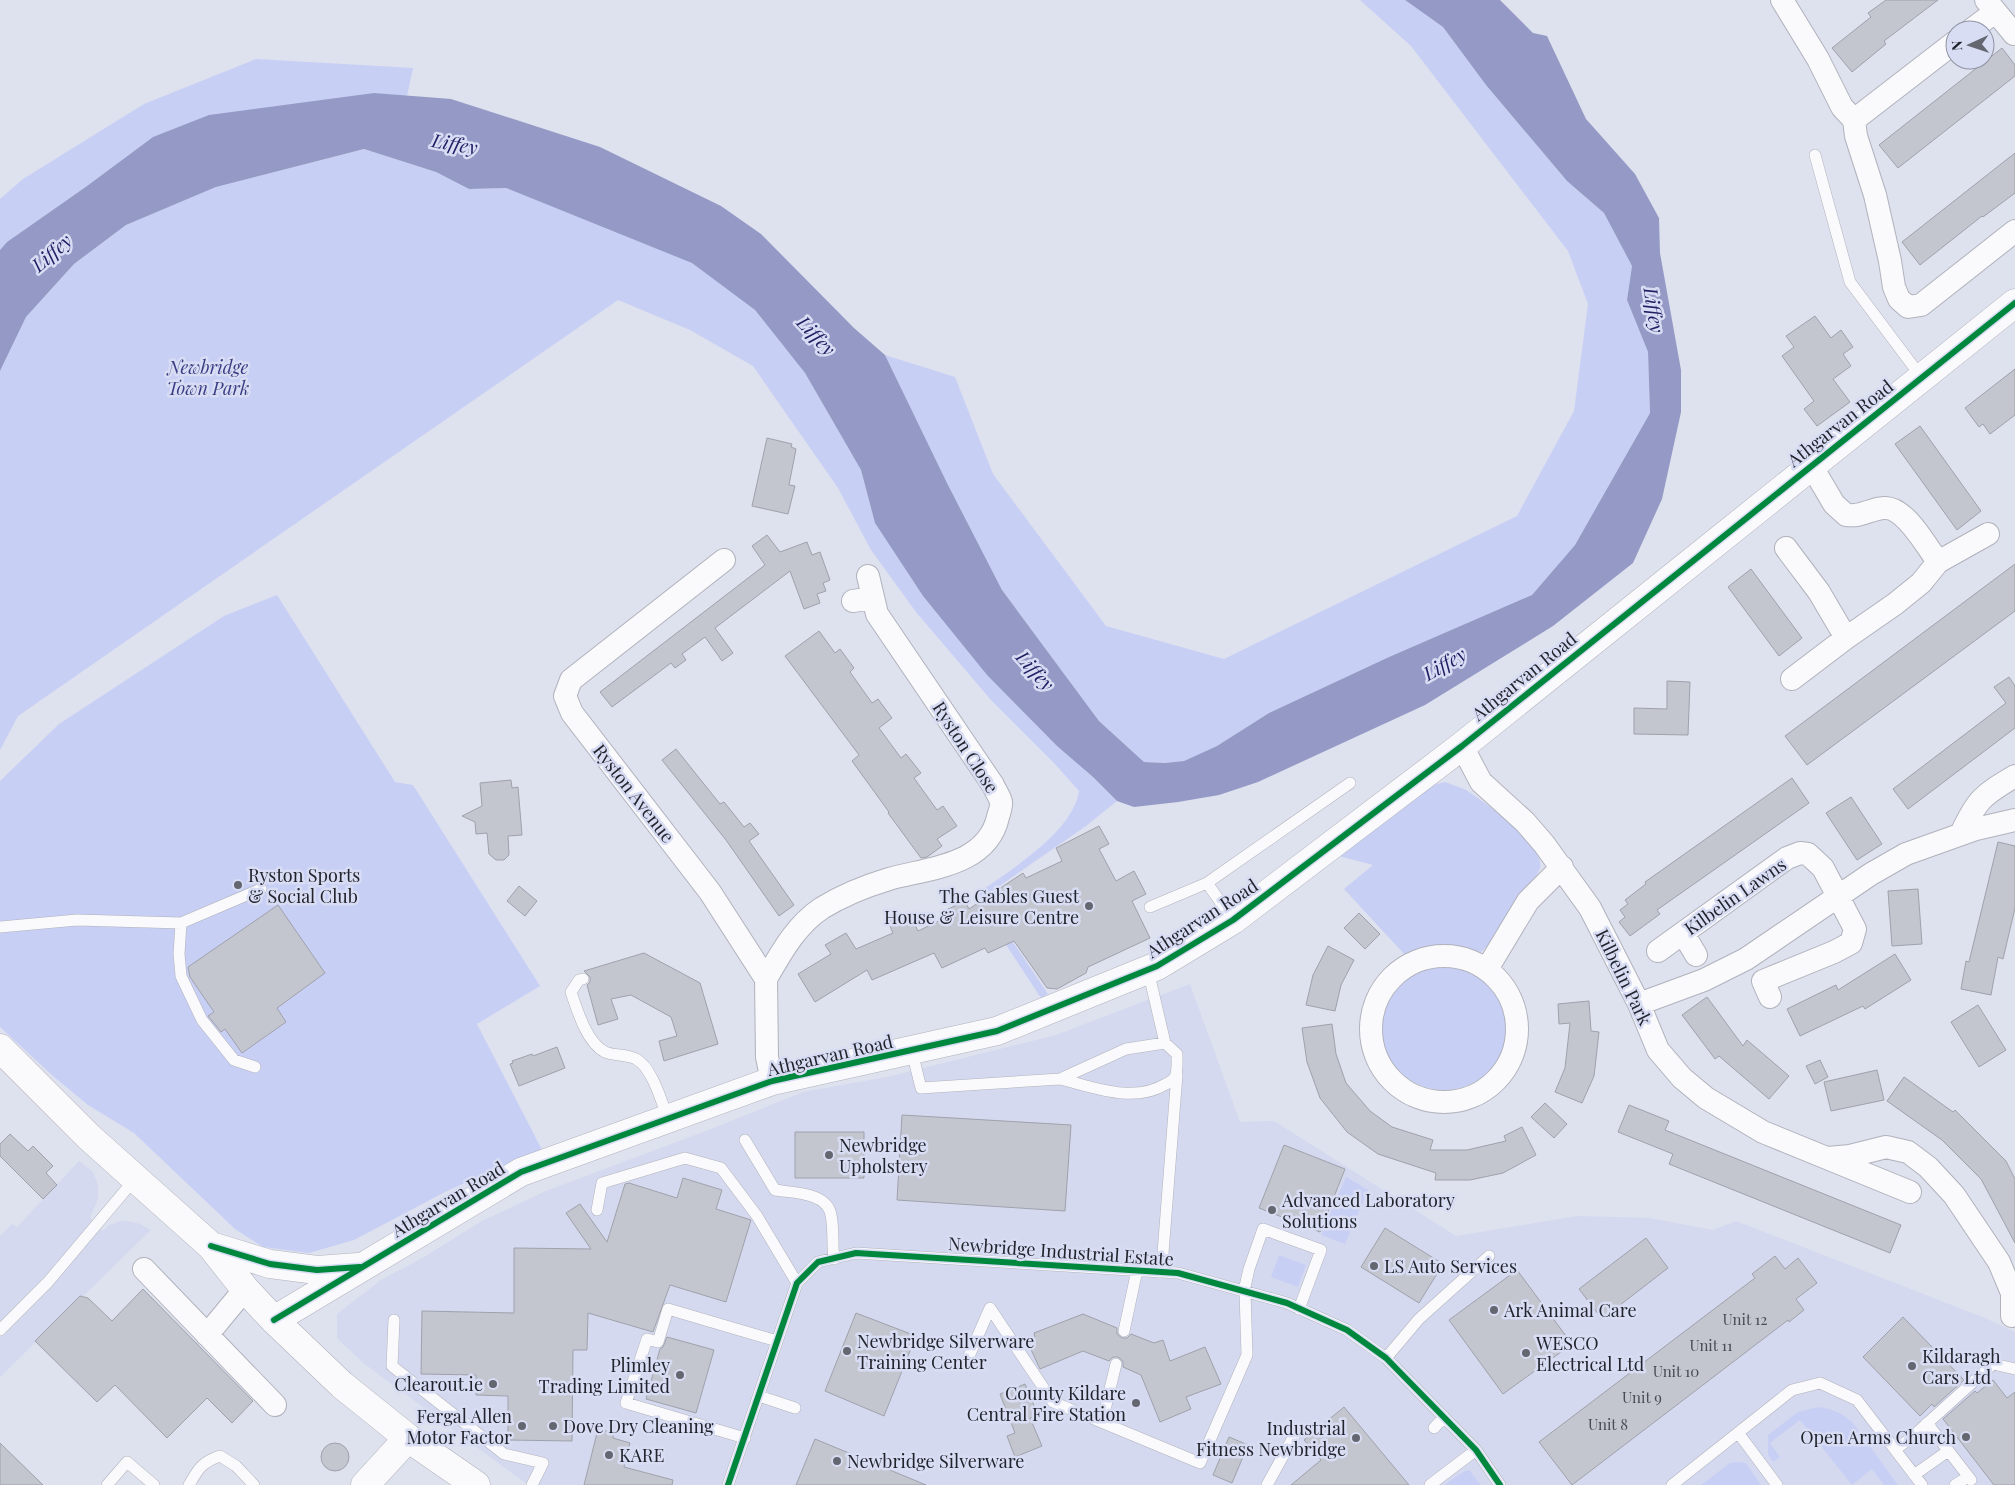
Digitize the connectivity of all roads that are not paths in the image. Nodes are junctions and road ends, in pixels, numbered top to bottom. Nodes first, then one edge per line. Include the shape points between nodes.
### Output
1 (1782, 0) edge
2 (1990, 6) edge
3 (1979, 20) edge
4 (2014, 34) dead end
5 (1945, 50) edge
6 (1854, 120) junction
7 (1815, 155) dead end
8 (2011, 242) edge
9 (2015, 303) edge
10 (1922, 378) junction
11 (1811, 465) junction
12 (1988, 534) dead end
13 (1795, 553) dead end
14 (724, 560) dead end
15 (1938, 562) junction
16 (868, 576) dead end
17 (1846, 638) junction
18 (1792, 679) dead end
19 (1462, 746) junction
20 (2015, 776) edge
21 (1350, 783) dead end
22 (2015, 820) edge
23 (1961, 834) junction
24 (1562, 867) junction
25 (1207, 883) junction
26 (261, 889) dead end
27 (1838, 898) junction
28 (1150, 907) dead end
29 (1233, 920) junction
30 (182, 923) junction
31 (0, 927) edge
32 (1683, 933) junction
33 (1658, 951) dead end
34 (1696, 956) dead end
35 (1487, 969) junction
36 (1148, 970) junction
37 (583, 979) dead end
38 (766, 979) junction
39 (1770, 998) dead end
40 (1640, 1004) junction
41 (1165, 1043) junction
42 (0, 1048) edge
43 (912, 1052) junction
44 (255, 1067) dead end
45 (1177, 1070) junction
46 (1060, 1079) junction
47 (772, 1081) junction
48 (668, 1120) junction
49 (745, 1140) dead end
50 (1827, 1158) junction
51 (134, 1178) junction
52 (1910, 1192) dead end
53 (597, 1210) dead end
54 (211, 1246) junction
55 (1489, 1256) dead end
56 (834, 1259) junction
57 (364, 1267) junction
58 (144, 1269) dead end
59 (1138, 1270) junction
60 (1159, 1272) junction
61 (796, 1283) junction
62 (245, 1289) junction
63 (1244, 1291) junction
64 (1298, 1309) junction
65 (2012, 1316) dead end
66 (274, 1320) junction
67 (394, 1320) dead end
68 (0, 1330) edge
69 (1124, 1331) dead end
70 (207, 1335) junction
71 (777, 1341) junction
72 (1386, 1358) junction
73 (966, 1363) dead end
74 (1116, 1364) dead end
75 (2015, 1369) edge
76 (759, 1396) junction
77 (275, 1405) dead end
78 (795, 1408) dead end
79 (1444, 1417) junction
80 (1102, 1422) junction
81 (1927, 1424) junction
82 (1434, 1428) dead end
83 (1739, 1434) junction
84 (1294, 1436) dead end
85 (408, 1438) junction
86 (745, 1438) junction
87 (1476, 1450) junction
88 (1895, 1450) junction
89 (1948, 1451) junction
90 (1914, 1475) junction
91 (107, 1485) edge
92 (154, 1485) edge
93 (189, 1485) edge
94 (254, 1485) edge
95 (365, 1485) edge
96 (476, 1485) edge
97 (532, 1485) edge
98 (728, 1485) edge
99 (1267, 1485) edge
100 (1430, 1485) edge
101 (1500, 1485) edge
102 (1672, 1485) edge
103 (1777, 1485) edge
104 (1922, 1485) edge
105 (1955, 1485) edge

1 - 6 street via 1818,59 1842,107
2 - 3 street
2 - 4 street
5 - 6 street
6 - 8 street via 1875,195 1894,287 1898,299 1908,307 1922,305
7 - 10 lane via 1850,282
9 - 10 main road, Athgarvan Road
10 - 11 main road, Athgarvan Road
11 - 15 street via 1834,504 1846,516 1891,508 1903,514
11 - 19 main road, Athgarvan Road
12 - 15 street
13 - 17 street
14 - 38 street, Ryston Avenue via 571,680 565,696 572,713 710,892
15 - 17 street via 1921,583
16 - 38 street, Ryston Close via 863,600 877,614 993,785 1001,802 996,824 989,841 972,854 942,868 889,879 850,893 821,909 798,928
17 - 18 street
19 - 24 street, Kilbelin Park via 1481,782 1524,822
19 - 29 main road, Athgarvan Road
20 - 23 street via 1986,794 1972,809
21 - 25 lane
22 - 23 street
23 - 27 street via 1906,854
24 - 35 street via 1528,901
24 - 40 street, Kilbelin Park via 1590,908
25 - 28 lane
25 - 29 lane
26 - 30 lane
27 - 32 street, Kilbelin Lawns via 1823,868 1808,854 1800,853 1786,858
27 - 39 street, Kilbelin Lawns via 1855,929 1851,943 1763,981
27 - 40 street via 1746,959 1704,980
29 - 36 main road, Athgarvan Road
30 - 31 lane via 77,920
30 - 44 lane via 181,976 202,1020 234,1060
32 - 33 street, Kilbelin Lawns
32 - 34 street
35 - 35 street via 1501,982 1512,1002 1517,1025 1515,1048 1506,1069 1490,1086 1463,1099 1448,1102 1425,1100 1404,1090 1387,1075 1372,1040 1374,1009 1383,988 1399,971 1419,960 1436,956 1454,956
36 - 41 lane
36 - 43 main road, Athgarvan Road via 997,1031
37 - 48 lane via 571,992 593,1041 605,1052 636,1059 646,1069 660,1095
38 - 47 street via 767,1057
40 - 50 street, Kilbelin Park via 1658,1050 1682,1078 1706,1098 1763,1132
41 - 45 lane via 1177,1054
41 - 46 lane via 1126,1049
42 - 51 main road
43 - 46 lane via 920,1088
43 - 47 main road, Athgarvan Road
45 - 46 lane via 1174,1080 1140,1094 1115,1093
45 - 60 lane
47 - 48 main road, Athgarvan Road
48 - 57 main road, Athgarvan Road via 522,1172
49 - 56 lane via 774,1190 809,1195 826,1204 831,1214
50 - 52 street, Kilbelin Park
50 - 65 street, Kilbelin Park via 1886,1147 1908,1152 1928,1167 1954,1195 1999,1262 2012,1293
51 - 54 main road
51 - 68 lane via 48,1282
53 - 61 lane via 602,1183 685,1158 721,1168 757,1216
54 - 57 main road via 270,1264 317,1270
54 - 62 main road
55 - 72 lane via 1419,1319
56 - 59 lane, Newbridge Industrial Estate via 856,1253
56 - 61 lane, Newbridge Industrial Estate via 818,1262
57 - 66 main road, Athgarvan Road
58 - 70 street
59 - 60 lane, Newbridge Industrial Estate
59 - 69 lane
60 - 63 lane, Newbridge Industrial Estate via 1178,1273
61 - 71 lane, Newbridge Industrial Estate
62 - 66 main road
62 - 70 street
63 - 64 lane, Newbridge Industrial Estate
63 - 64 lane via 1263,1229 1321,1250
63 - 80 lane via 1247,1355 1200,1463
64 - 72 lane, Newbridge Industrial Estate via 1347,1330
66 - 85 main road via 342,1386
67 - 97 lane via 392,1366 504,1454 543,1463
70 - 77 street
71 - 76 lane, Newbridge Industrial Estate
71 - 86 lane via 668,1309 658,1342 647,1339 626,1403
72 - 79 lane, Newbridge Industrial Estate
73 - 80 lane via 990,1308 1053,1402
74 - 80 lane
75 - 81 lane via 1993,1364
76 - 78 lane
76 - 86 lane, Newbridge Industrial Estate
79 - 82 lane
79 - 87 lane, Newbridge Industrial Estate
81 - 88 lane
81 - 89 lane
83 - 88 lane via 1792,1390 1820,1383 1857,1400
83 - 102 lane
83 - 103 lane
84 - 99 lane
85 - 95 main road
85 - 96 main road
86 - 98 lane, Newbridge Industrial Estate
87 - 100 lane
87 - 101 lane, Newbridge Industrial Estate
88 - 90 lane
89 - 90 lane
89 - 105 lane via 1969,1479
90 - 104 lane
91 - 92 lane via 127,1462
93 - 94 lane via 207,1460 220,1456 236,1466

